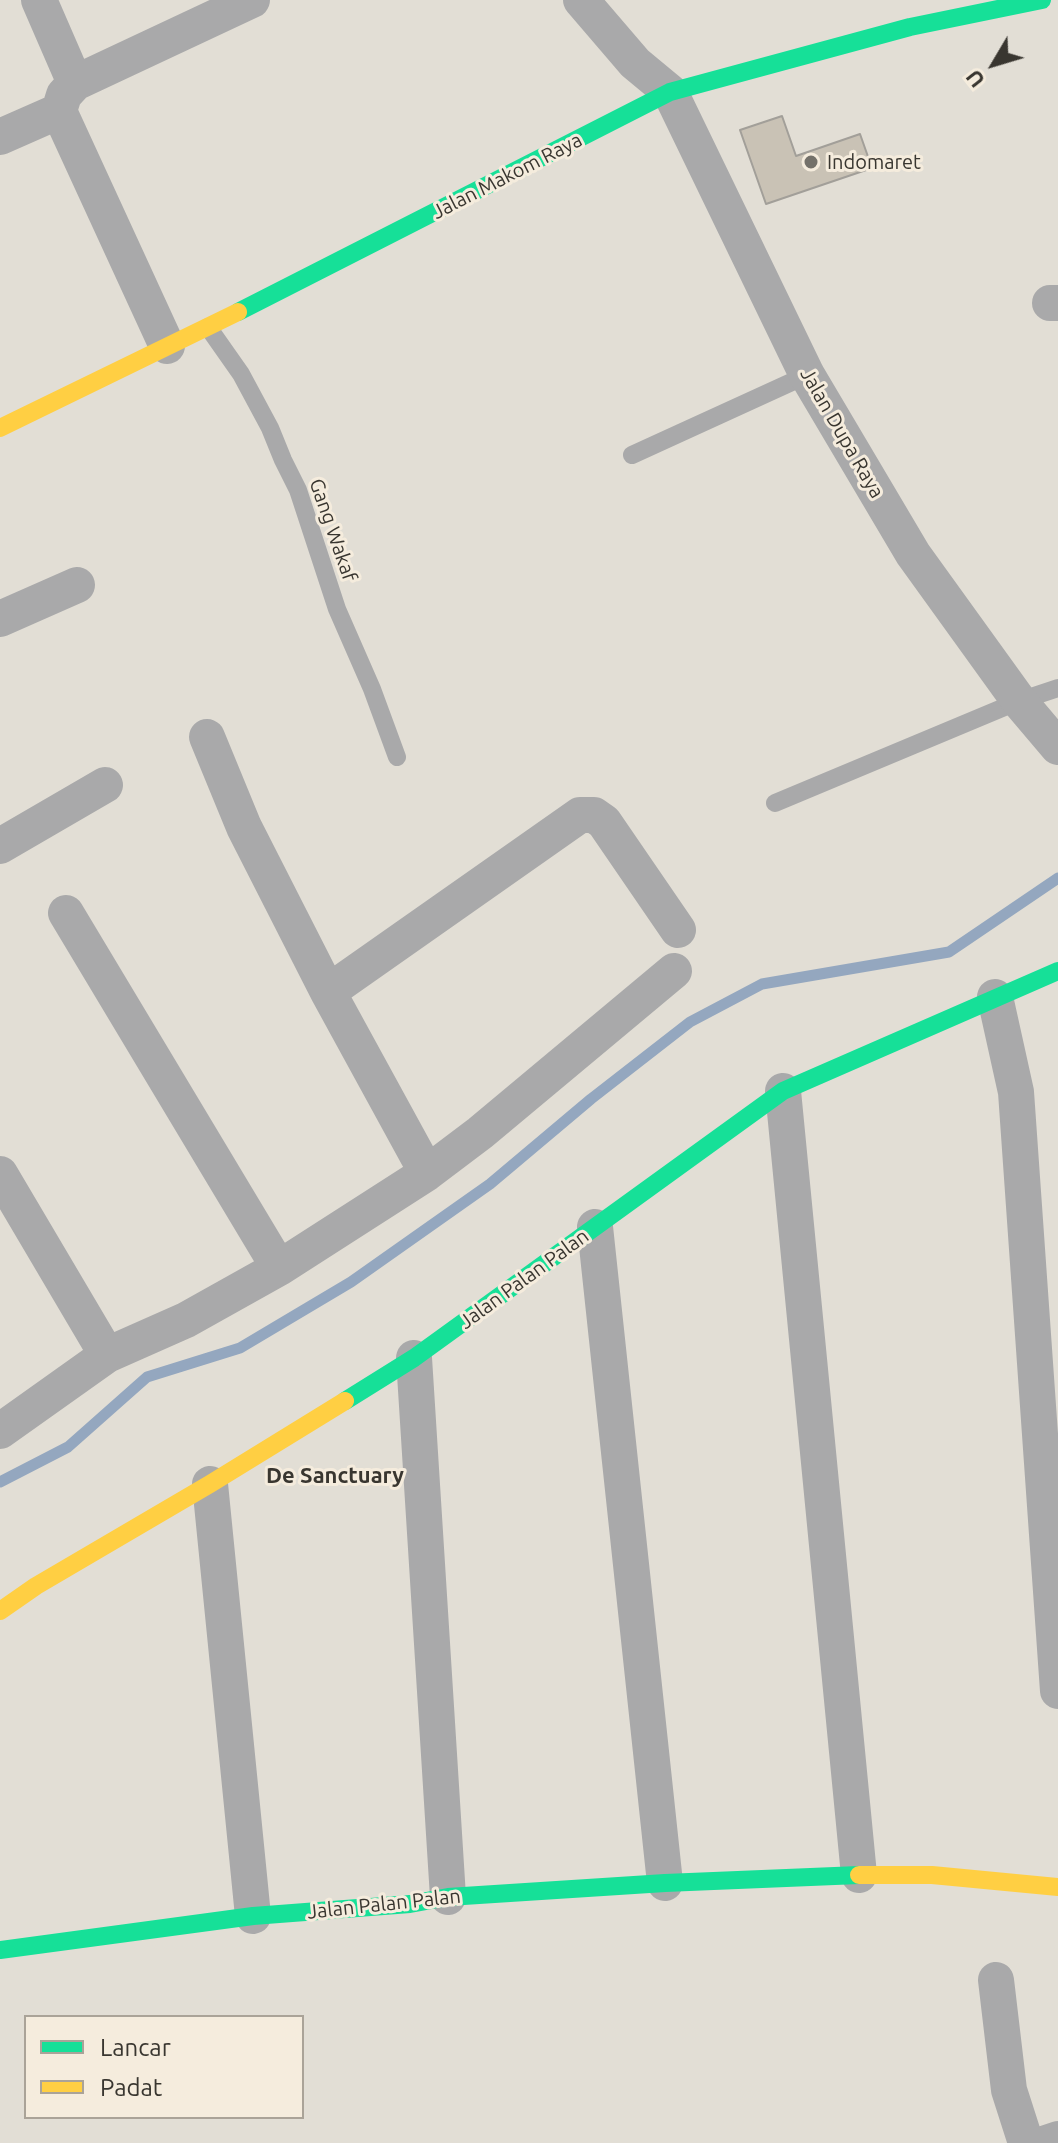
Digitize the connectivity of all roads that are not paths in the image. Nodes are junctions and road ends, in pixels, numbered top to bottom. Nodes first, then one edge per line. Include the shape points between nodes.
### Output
1 (39, 0) edge
2 (252, 0) edge
3 (581, 0) edge
4 (1042, 0) edge
5 (670, 92) junction
6 (67, 97) junction
7 (0, 137) edge
8 (208, 327) junction
9 (167, 346) junction
10 (796, 380) junction
11 (0, 428) edge
12 (632, 455) dead end
13 (77, 585) dead end
14 (0, 619) edge
15 (1058, 688) edge
16 (1019, 701) junction
17 (207, 737) dead end
18 (1058, 747) edge
19 (397, 757) dead end
20 (105, 785) dead end
21 (775, 803) dead end
22 (0, 846) edge
23 (66, 913) dead end
24 (678, 930) dead end
25 (674, 971) dead end
26 (1058, 971) edge
27 (328, 992) junction
28 (995, 997) junction
29 (783, 1091) junction
30 (427, 1173) junction
31 (0, 1174) edge
32 (595, 1227) junction
33 (279, 1268) junction
34 (107, 1355) junction
35 (414, 1358) junction
36 (0, 1431) edge
37 (210, 1484) junction
38 (0, 1611) edge
39 (1058, 1691) edge
40 (859, 1875) junction
41 (665, 1883) junction
42 (1058, 1887) edge
43 (448, 1897) junction
44 (253, 1916) junction
45 (0, 1950) edge
46 (996, 1980) dead end
47 (1058, 2139) edge
48 (1026, 2143) edge
49 (1046, 2143) edge

1 - 6 street
2 - 6 street
3 - 5 street via 635,63
4 - 5 street, Jalan Makom Raya via 910,27
5 - 8 street, Jalan Makom Raya
5 - 10 street, Jalan Dupa Raya
6 - 7 street
6 - 9 street
8 - 9 street, Jalan Makom Raya
8 - 19 lane, Gang Wakaf via 241,374 298,490 337,609
9 - 11 street, Jalan Makom Raya
10 - 12 lane
10 - 16 street, Jalan Dupa Raya
13 - 14 street
15 - 16 lane
16 - 18 street, Jalan Dupa Raya
16 - 21 lane
17 - 27 street via 244,827
20 - 22 street
23 - 33 street
24 - 27 street via 604,822 580,815
25 - 30 street
26 - 28 street, Jalan Palan Palan
27 - 30 street
28 - 29 street, Jalan Palan Palan
28 - 39 street via 1016,1092
29 - 32 street, Jalan Palan Palan
29 - 40 street
30 - 33 street
31 - 34 street
32 - 35 street, Jalan Palan Palan
32 - 41 street
33 - 34 street via 186,1320
34 - 36 street
35 - 37 street, Jalan Palan Palan
35 - 43 street
37 - 38 street, Jalan Palan Palan
37 - 44 street
40 - 41 street, Jalan Palan Palan
40 - 42 street, Jalan Palan Palan via 932,1875
41 - 43 street, Jalan Palan Palan
43 - 44 street, Jalan Palan Palan
44 - 45 street, Jalan Palan Palan
46 - 48 street via 1009,2090
47 - 49 street

